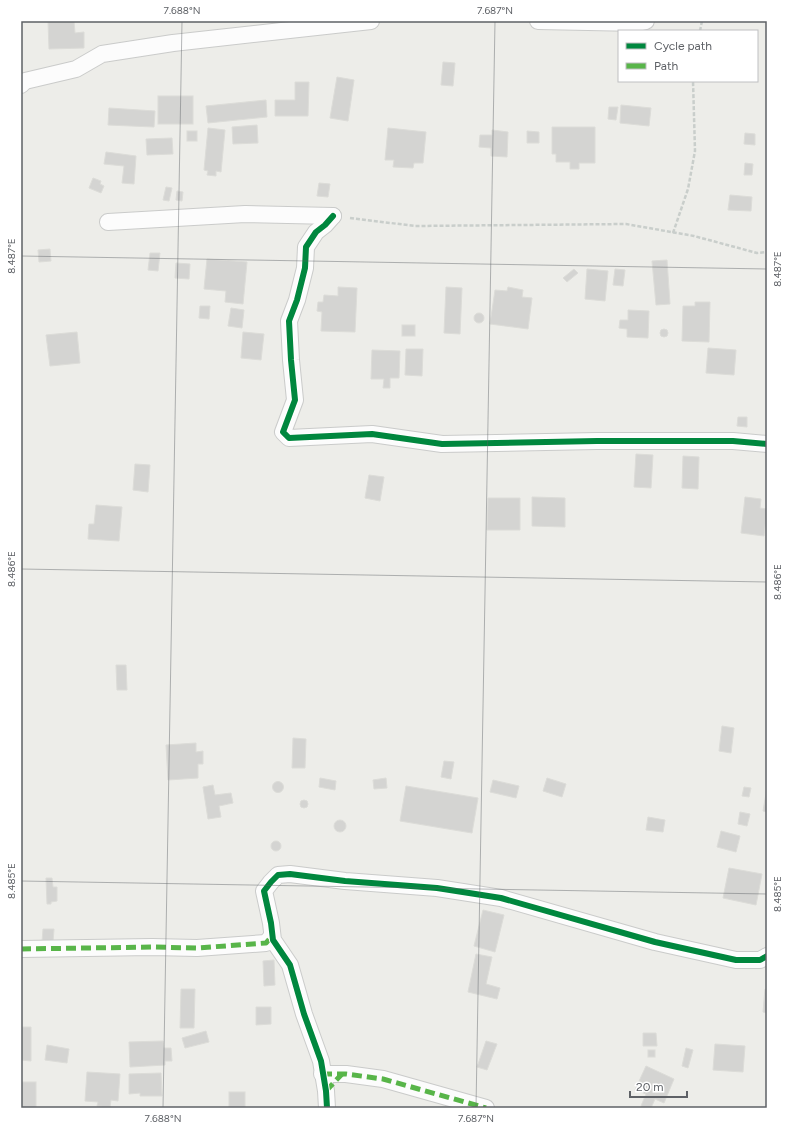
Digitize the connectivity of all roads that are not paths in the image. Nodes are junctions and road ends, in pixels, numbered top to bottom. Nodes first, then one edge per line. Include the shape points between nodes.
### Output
1 (371, 21) edge
2 (538, 21) edge
3 (646, 21) edge
4 (21, 85) edge
5 (108, 222) dead end
6 (767, 444) edge
7 (272, 936) junction
8 (21, 949) edge
9 (767, 956) edge
10 (322, 1074) junction
11 (342, 1074) junction
12 (326, 1091) junction
13 (327, 1108) edge
14 (486, 1108) edge

1 - 4 street via 173,43 102,54 76,70 25,81
2 - 3 street
5 - 6 street via 245,214 333,216 316,232 306,247 305,268 289,321 290,360 296,400 283,432 288,438 372,434 442,444 627,441 733,441
7 - 8 street via 266,943 197,948
7 - 9 street via 264,891 278,875 290,874 437,888 501,898 655,942 721,957 760,960
7 - 10 street via 290,964 321,1061
10 - 11 street
10 - 12 street
11 - 12 street
11 - 14 street via 383,1079
12 - 13 street

